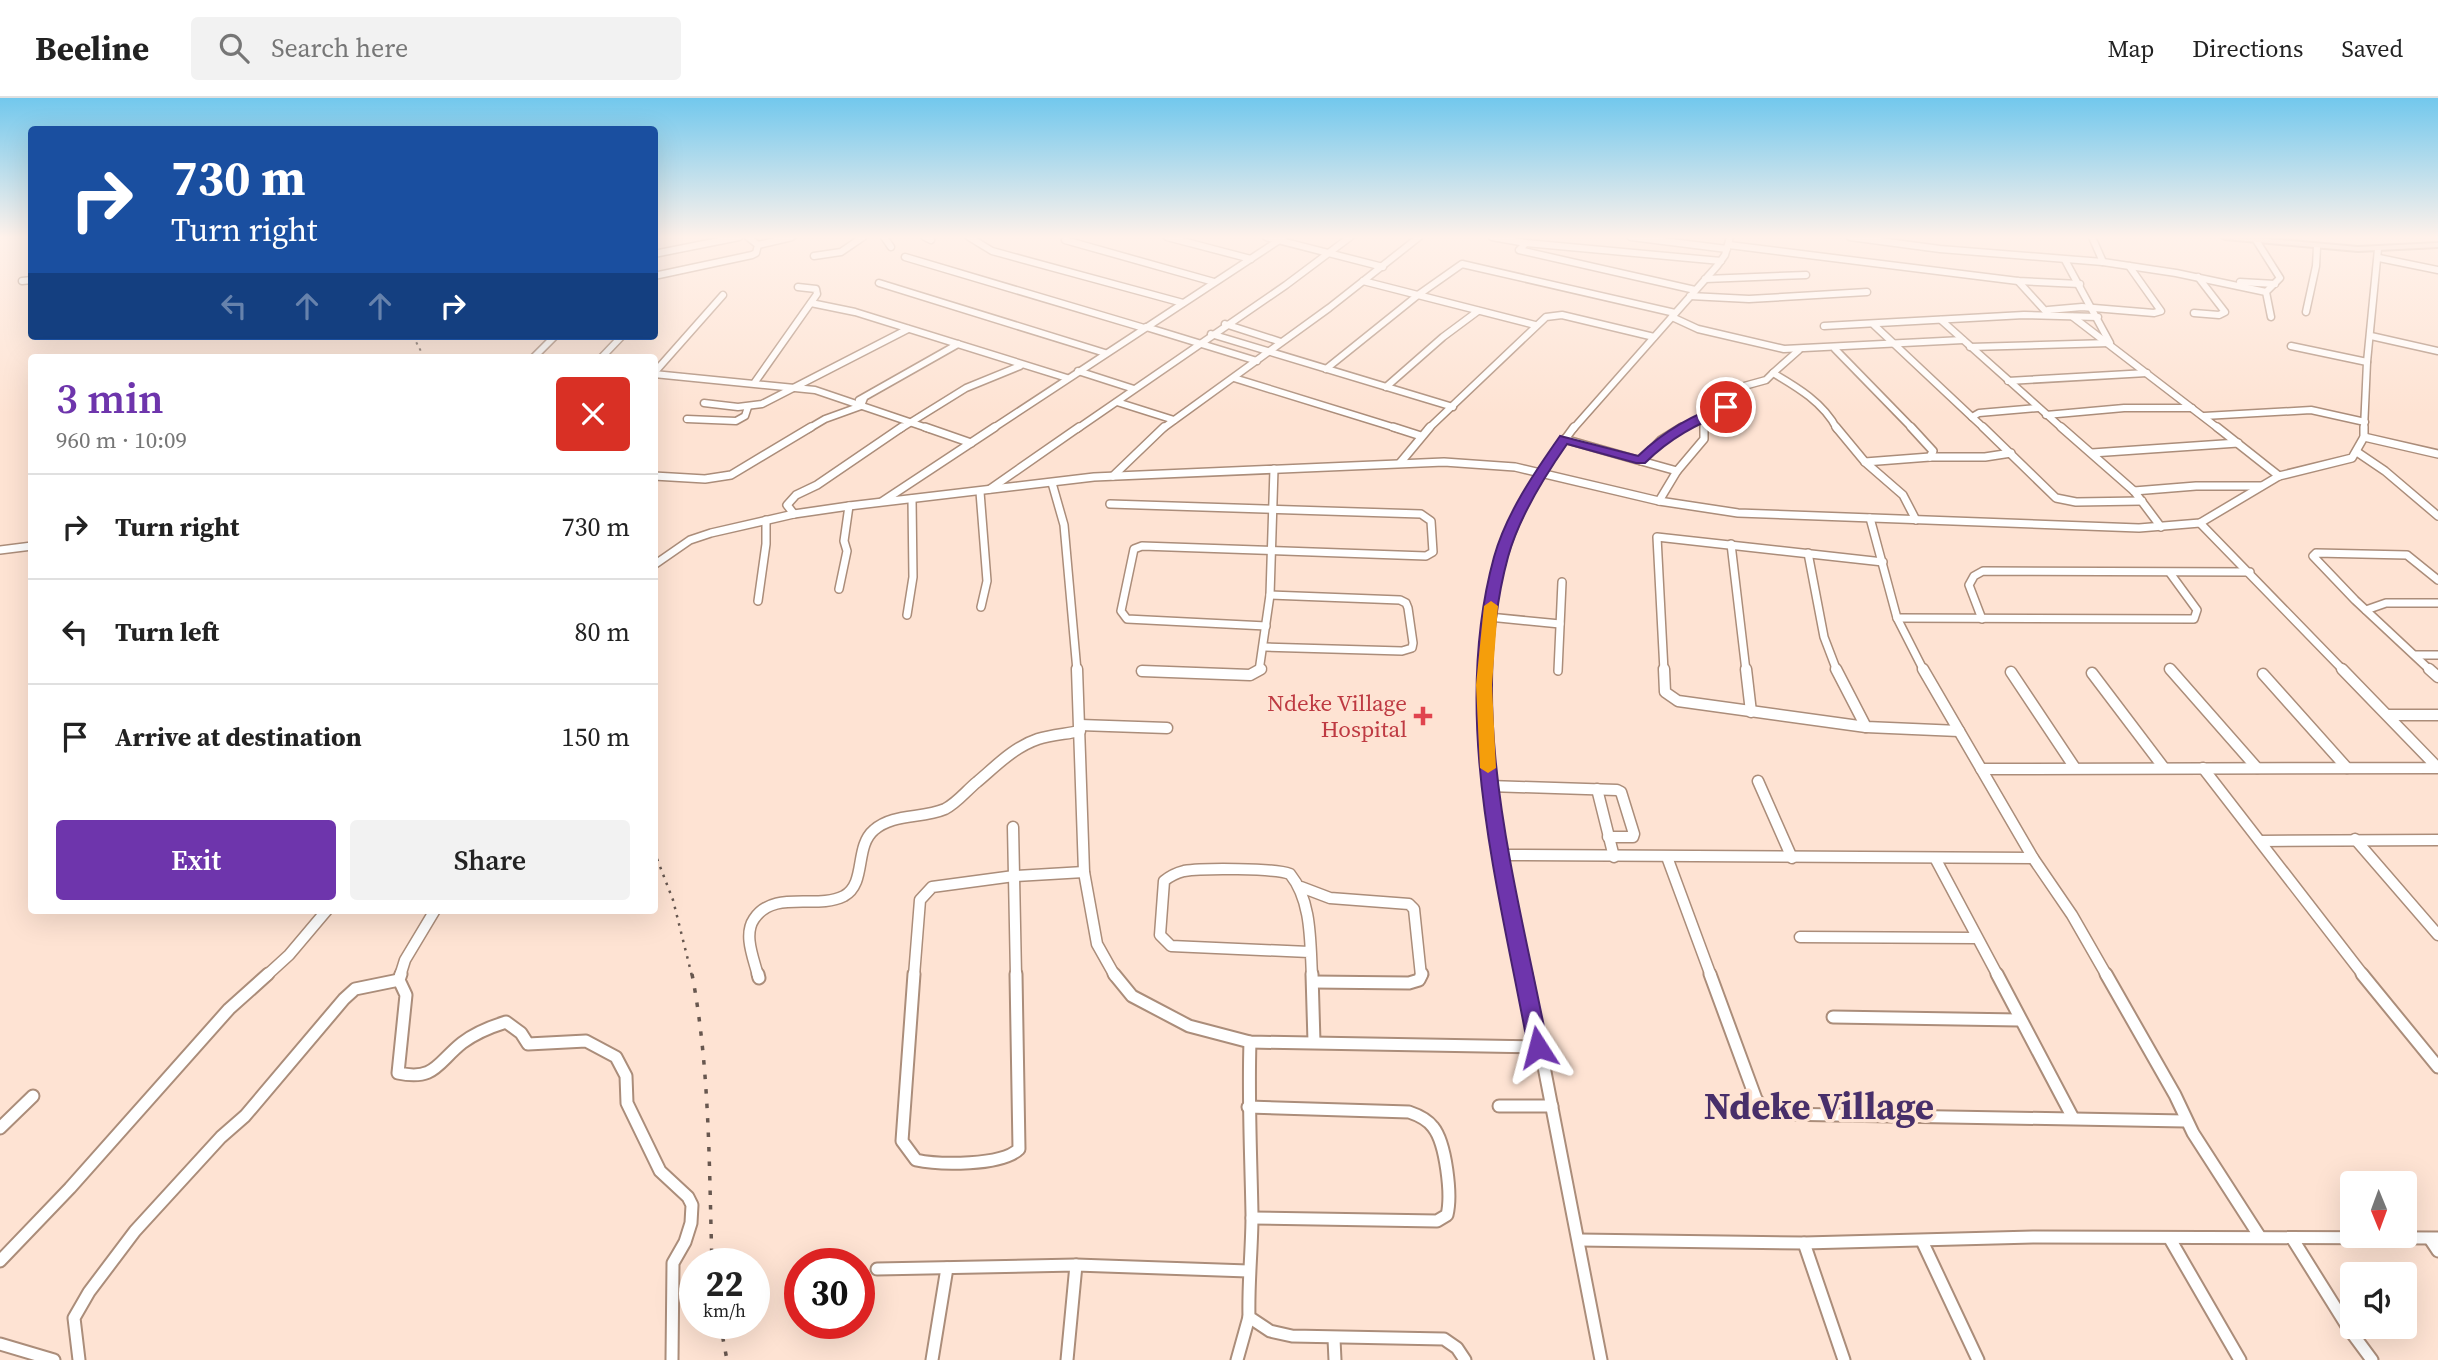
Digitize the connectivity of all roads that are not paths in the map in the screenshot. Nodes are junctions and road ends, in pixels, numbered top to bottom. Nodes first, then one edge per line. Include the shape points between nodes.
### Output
1 (722, 296) edge
2 (816, 296) edge
3 (921, 296) edge
4 (1038, 296) edge
5 (1156, 296) edge
6 (1193, 296) edge
7 (1269, 296) edge
8 (1343, 296) edge
9 (1417, 296) edge
10 (1421, 296) edge
11 (1596, 296) edge
12 (1691, 296) edge
13 (1720, 296) edge
14 (1801, 296) edge
15 (2032, 296) edge
16 (2085, 296) edge
17 (2150, 296) edge
18 (2213, 296) edge
19 (2267, 296) edge
20 (2308, 296) edge
21 (2375, 296) edge
22 (811, 303) junction
23 (1182, 303) junction
24 (2090, 307) junction
25 (1478, 311) junction
26 (2047, 312) junction
27 (2194, 313) dead end
28 (2306, 313) dead end
29 (1674, 315) junction
30 (2064, 315) junction
31 (2098, 317) junction
32 (2272, 317) dead end
33 (1941, 320) junction
34 (1225, 324) junction
35 (1535, 325) junction
36 (1874, 325) junction
37 (1824, 326) dead end
38 (1145, 327) junction
39 (908, 329) junction
40 (1211, 334) junction
41 (2371, 336) junction
42 (1654, 338) junction
43 (551, 340) edge
44 (618, 340) edge
45 (1963, 340) junction
46 (1201, 342) junction
47 (1281, 342) junction
48 (1894, 342) junction
49 (2110, 343) junction
50 (957, 344) junction
51 (2291, 346) dead end
52 (1970, 347) junction
53 (1835, 349) junction
54 (1799, 350) junction
55 (1269, 351) junction
56 (2438, 351) edge
57 (1105, 353) junction
58 (537, 354) edge
59 (605, 354) edge
60 (1257, 361) junction
61 (2367, 362) junction
62 (1020, 366) junction
63 (658, 368) edge
64 (1326, 369) junction
65 (1078, 371) junction
66 (658, 373) edge
67 (1773, 373) junction
68 (2147, 373) junction
69 (1234, 378) junction
70 (1067, 379) junction
71 (2008, 381) junction
72 (755, 382) junction
73 (798, 387) junction
74 (1386, 387) junction
75 (1134, 390) junction
76 (1117, 401) junction
77 (863, 402) junction
78 (704, 403) dead end
79 (748, 407) junction
80 (1453, 407) junction
81 (2038, 408) junction
82 (2192, 408) junction
83 (2046, 415) junction
84 (2204, 416) junction
85 (1704, 417) junction
86 (1972, 417) junction
87 (687, 419) dead end
88 (1174, 420) junction
89 (911, 422) junction
90 (2365, 422) junction
91 (1421, 436) junction
92 (2364, 437) junction
93 (1564, 439) junction
94 (971, 443) junction
95 (2238, 443) junction
96 (2357, 452) junction
97 (2011, 453) junction
98 (2092, 453) junction
99 (2438, 454) edge
100 (1930, 457) junction
101 (1640, 461) junction
102 (1400, 463) junction
103 (1865, 463) junction
104 (1274, 469) junction
105 (1677, 471) junction
106 (1542, 473) junction
107 (1113, 475) junction
108 (2279, 475) junction
109 (658, 476) edge
110 (1052, 483) junction
111 (2261, 486) junction
112 (2134, 491) junction
113 (984, 492) junction
114 (912, 499) junction
115 (1659, 501) junction
116 (2142, 502) junction
117 (881, 503) junction
118 (1110, 504) dead end
119 (849, 506) junction
120 (1272, 509) junction
121 (794, 514) junction
122 (2438, 516) edge
123 (1870, 518) junction
124 (766, 520) junction
125 (1916, 520) junction
126 (2200, 523) junction
127 (2161, 527) junction
128 (1731, 544) junction
129 (28, 546) edge
130 (0, 550) edge
131 (1270, 551) junction
132 (1808, 553) junction
133 (658, 562) edge
134 (1883, 562) junction
135 (2250, 572) junction
136 (2170, 573) junction
137 (2438, 580) edge
138 (1562, 582) dead end
139 (838, 589) dead end
140 (1269, 595) junction
141 (758, 601) dead end
142 (2438, 603) edge
143 (981, 607) dead end
144 (2366, 610) junction
145 (907, 615) dead end
146 (1489, 617) junction
147 (1897, 618) junction
148 (1982, 619) junction
149 (1560, 624) junction
150 (1266, 626) junction
151 (1265, 647) junction
152 (2416, 655) junction
153 (2438, 655) edge
154 (2170, 669) dead end
155 (1142, 671) dead end
156 (1558, 671) dead end
157 (2011, 672) dead end
158 (2092, 673) dead end
159 (2263, 674) dead end
160 (2438, 677) edge
161 (1751, 712) junction
162 (2388, 715) junction
163 (2438, 715) edge
164 (1866, 727) junction
165 (1080, 728) junction
166 (1167, 728) dead end
167 (1959, 731) junction
168 (2075, 768) junction
169 (2164, 768) junction
170 (2203, 768) junction
171 (2257, 768) junction
172 (2347, 768) junction
173 (2438, 768) edge
174 (1981, 769) junction
175 (1758, 781) dead end
176 (1489, 786) junction
177 (1597, 789) junction
178 (1013, 827) dead end
179 (1608, 837) junction
180 (2355, 839) junction
181 (2438, 840) edge
182 (2260, 841) junction
183 (1504, 855) junction
184 (1614, 857) junction
185 (1667, 857) junction
186 (1791, 858) junction
187 (1935, 858) junction
188 (2033, 858) junction
189 (1084, 872) junction
190 (1016, 876) junction
191 (1301, 887) junction
192 (1330, 898) junction
193 (1306, 902) junction
194 (324, 914) edge
195 (433, 914) edge
196 (2438, 935) edge
197 (1800, 937) dead end
198 (1976, 938) junction
199 (1309, 952) junction
200 (759, 978) dead end
201 (399, 980) junction
202 (1313, 982) junction
203 (1833, 1017) dead end
204 (2020, 1020) junction
205 (1250, 1042) junction
206 (1314, 1042) junction
207 (1538, 1047) junction
208 (2438, 1067) edge
209 (33, 1096) dead end
210 (1499, 1106) dead end
211 (1552, 1106) junction
212 (1248, 1107) junction
213 (2073, 1118) junction
214 (2185, 1121) junction
215 (0, 1128) edge
216 (1252, 1219) junction
217 (2260, 1237) junction
218 (2292, 1238) junction
219 (2170, 1239) junction
220 (2434, 1239) edge
221 (1578, 1240) junction
222 (1922, 1241) junction
223 (1804, 1243) junction
224 (2438, 1251) edge
225 (0, 1261) edge
226 (1076, 1265) junction
227 (947, 1268) junction
228 (877, 1269) dead end
229 (1248, 1271) junction
230 (1249, 1317) junction
231 (1334, 1339) junction
232 (0, 1344) edge
233 (54, 1360) edge
234 (79, 1360) edge
235 (672, 1360) edge
236 (932, 1360) edge
237 (1067, 1360) edge
238 (1237, 1360) edge
239 (1335, 1360) edge
240 (1465, 1360) edge
241 (1601, 1360) edge
242 (1844, 1360) edge
243 (1978, 1360) edge
244 (2240, 1360) edge
245 (2372, 1360) edge

1 - 63 street
2 - 22 street
3 - 57 street
4 - 38 street
5 - 23 street
6 - 23 street
7 - 34 street
8 - 47 street
9 - 64 street
10 - 25 street
11 - 29 street
12 - 29 street
13 - 14 street
15 - 26 street
16 - 24 street
17 - 24 street via 2161,311
18 - 27 street via 2225,312
19 - 32 street
20 - 28 street
21 - 41 street
22 - 39 street
22 - 72 street
23 - 38 street
24 - 26 street
24 - 31 street
25 - 35 street
25 - 74 street
26 - 30 street
26 - 33 street
29 - 42 street
29 - 54 street via 1698,330
30 - 31 street
30 - 49 street via 2078,319
31 - 49 street
33 - 36 street
33 - 45 street
34 - 40 street
34 - 47 street
35 - 42 street via 1562,315
35 - 80 street
36 - 37 street
36 - 48 street
38 - 46 street
38 - 57 street
39 - 50 street
39 - 73 street
40 - 46 street
40 - 55 street
41 - 56 street
41 - 61 street
42 - 93 street
43 - 58 street
44 - 59 street
45 - 48 street
45 - 52 street
46 - 60 street
46 - 75 street
47 - 55 street
48 - 53 street
48 - 86 street
49 - 52 street
49 - 68 street
50 - 62 street
50 - 77 street
51 - 61 street
52 - 71 street
53 - 54 street
53 - 100 street via 1926,442 1933,451
54 - 67 street
55 - 60 street
55 - 64 street
57 - 65 street
60 - 69 street
61 - 90 street
62 - 70 street
62 - 89 street via 981,381
64 - 74 street
65 - 70 street
65 - 75 street
66 - 72 street
67 - 85 street via 1766,380 1737,388 1726,407
67 - 103 street via 1801,389 1831,417
68 - 71 street
68 - 82 street
69 - 88 street
69 - 91 street
70 - 94 street
71 - 81 street
72 - 73 street
73 - 77 street
73 - 79 street
74 - 80 street
75 - 76 street
76 - 88 street
76 - 113 street
77 - 89 street
77 - 109 street via 825,419 731,475 705,479
78 - 79 street
79 - 87 street via 745,416 736,421
80 - 91 street
81 - 83 street
81 - 86 street via 1990,411
82 - 83 street
82 - 84 street
83 - 98 street
84 - 90 street via 2311,410
84 - 95 street
85 - 101 street via 1661,440
85 - 105 street via 1704,439
86 - 97 street
88 - 107 street
89 - 94 street
89 - 121 street via 792,498 787,505
90 - 92 street
91 - 102 street
92 - 96 street
92 - 99 street
93 - 101 street
93 - 106 street
94 - 117 street
95 - 98 street
95 - 108 street
96 - 108 street via 2351,458
96 - 122 street
97 - 100 street
97 - 116 street via 2056,498
98 - 112 street
100 - 103 street
101 - 105 street
102 - 104 street
102 - 106 street via 1471,462
103 - 125 street via 1903,495
104 - 107 street
104 - 120 street
105 - 115 street
106 - 115 street
106 - 146 street via 1511,529
107 - 110 street
108 - 111 street
110 - 113 street
110 - 165 street via 1067,547
111 - 112 street
111 - 126 street
112 - 116 street
113 - 114 street
113 - 143 street via 987,581
114 - 117 street
114 - 145 street via 913,577
115 - 123 street via 1738,513
116 - 127 street
117 - 119 street
118 - 120 street
119 - 121 street
119 - 139 street via 847,551
120 - 131 street
120 - 131 street via 1421,514 1431,521 1433,552 1426,556
121 - 124 street
123 - 125 street
123 - 134 street
124 - 133 street via 690,540
124 - 141 street
125 - 127 street
126 - 127 street
126 - 135 street
128 - 132 street
128 - 161 street
128 - 161 street via 1655,540 1663,687 1678,701
129 - 130 street
131 - 140 street
131 - 150 street via 1137,547 1121,611 1126,619 1135,620
132 - 134 street
132 - 164 street via 1824,637
134 - 147 street
135 - 136 street
135 - 162 street
136 - 148 street via 1983,571 1969,584
136 - 148 street via 2197,610 2194,619
137 - 144 street via 2407,555 2316,553 2313,556
138 - 149 street
140 - 150 street
140 - 151 street via 1400,600 1408,608 1413,643 1402,651
142 - 144 street via 2386,603
144 - 152 street
146 - 149 street
146 - 176 street via 1484,685
147 - 148 street
147 - 167 street
149 - 156 street
150 - 151 street
151 - 155 street via 1261,670 1250,675
152 - 153 street
152 - 160 street
154 - 171 street
157 - 168 street
158 - 169 street
159 - 172 street
161 - 164 street
162 - 163 street
162 - 173 street
164 - 167 street
165 - 166 street
165 - 189 street
165 - 200 street via 1019,748 948,807 884,823 865,838 855,884 848,893 834,900 791,902 760,911 748,933
167 - 174 street
168 - 169 street
168 - 174 street
169 - 170 street
170 - 171 street
170 - 182 street
171 - 172 street
172 - 173 street
174 - 188 street
175 - 186 street
176 - 177 street
176 - 183 street
177 - 179 street
177 - 179 street via 1621,792 1634,834
178 - 190 street
179 - 184 street
180 - 181 street
180 - 182 street
180 - 196 street
182 - 208 street
183 - 184 street
183 - 207 street
184 - 185 street
185 - 186 street
185 - 213 street via 1763,1108 1778,1114
186 - 187 street
187 - 188 street
187 - 198 street
188 - 214 street via 2072,915 2175,1095
189 - 190 street
189 - 205 street via 1097,944 1132,996 1189,1026
190 - 190 street via 932,887 920,900 902,1141 916,1160 1004,1159 1019,1149
191 - 192 street
191 - 193 street
191 - 199 street via 1285,872 1180,871 1164,881 1160,935 1171,946
192 - 193 street
192 - 202 street via 1409,904 1415,909 1422,973 1419,980 1409,983
193 - 199 street
194 - 225 street via 289,955 229,1009
195 - 201 street via 405,960
197 - 198 street
198 - 204 street
199 - 202 street
201 - 234 street via 355,989 344,999 245,1116 135,1231 74,1318
201 - 235 street via 406,995 398,1073 415,1078 438,1070 459,1045 506,1022 528,1044 586,1041 616,1057 626,1076 627,1103 654,1160 692,1205 685,1242 673,1263
202 - 206 street
203 - 204 street
204 - 213 street
205 - 206 street
205 - 212 street
206 - 207 street
207 - 211 street
209 - 215 street
210 - 211 street
211 - 221 street
212 - 216 street
212 - 216 street via 1423,1116 1442,1141 1450,1205 1447,1215 1437,1221
213 - 214 street
214 - 217 street
216 - 229 street
217 - 218 street
217 - 219 street
218 - 220 street
218 - 245 street
219 - 222 street
219 - 244 street
220 - 224 street
221 - 223 street
221 - 241 street
222 - 223 street
222 - 243 street
223 - 242 street
226 - 227 street
226 - 229 street
226 - 237 street
227 - 228 street
227 - 236 street
229 - 230 street
230 - 231 street via 1270,1331
230 - 238 street
231 - 239 street
231 - 240 street via 1444,1339
232 - 233 street

